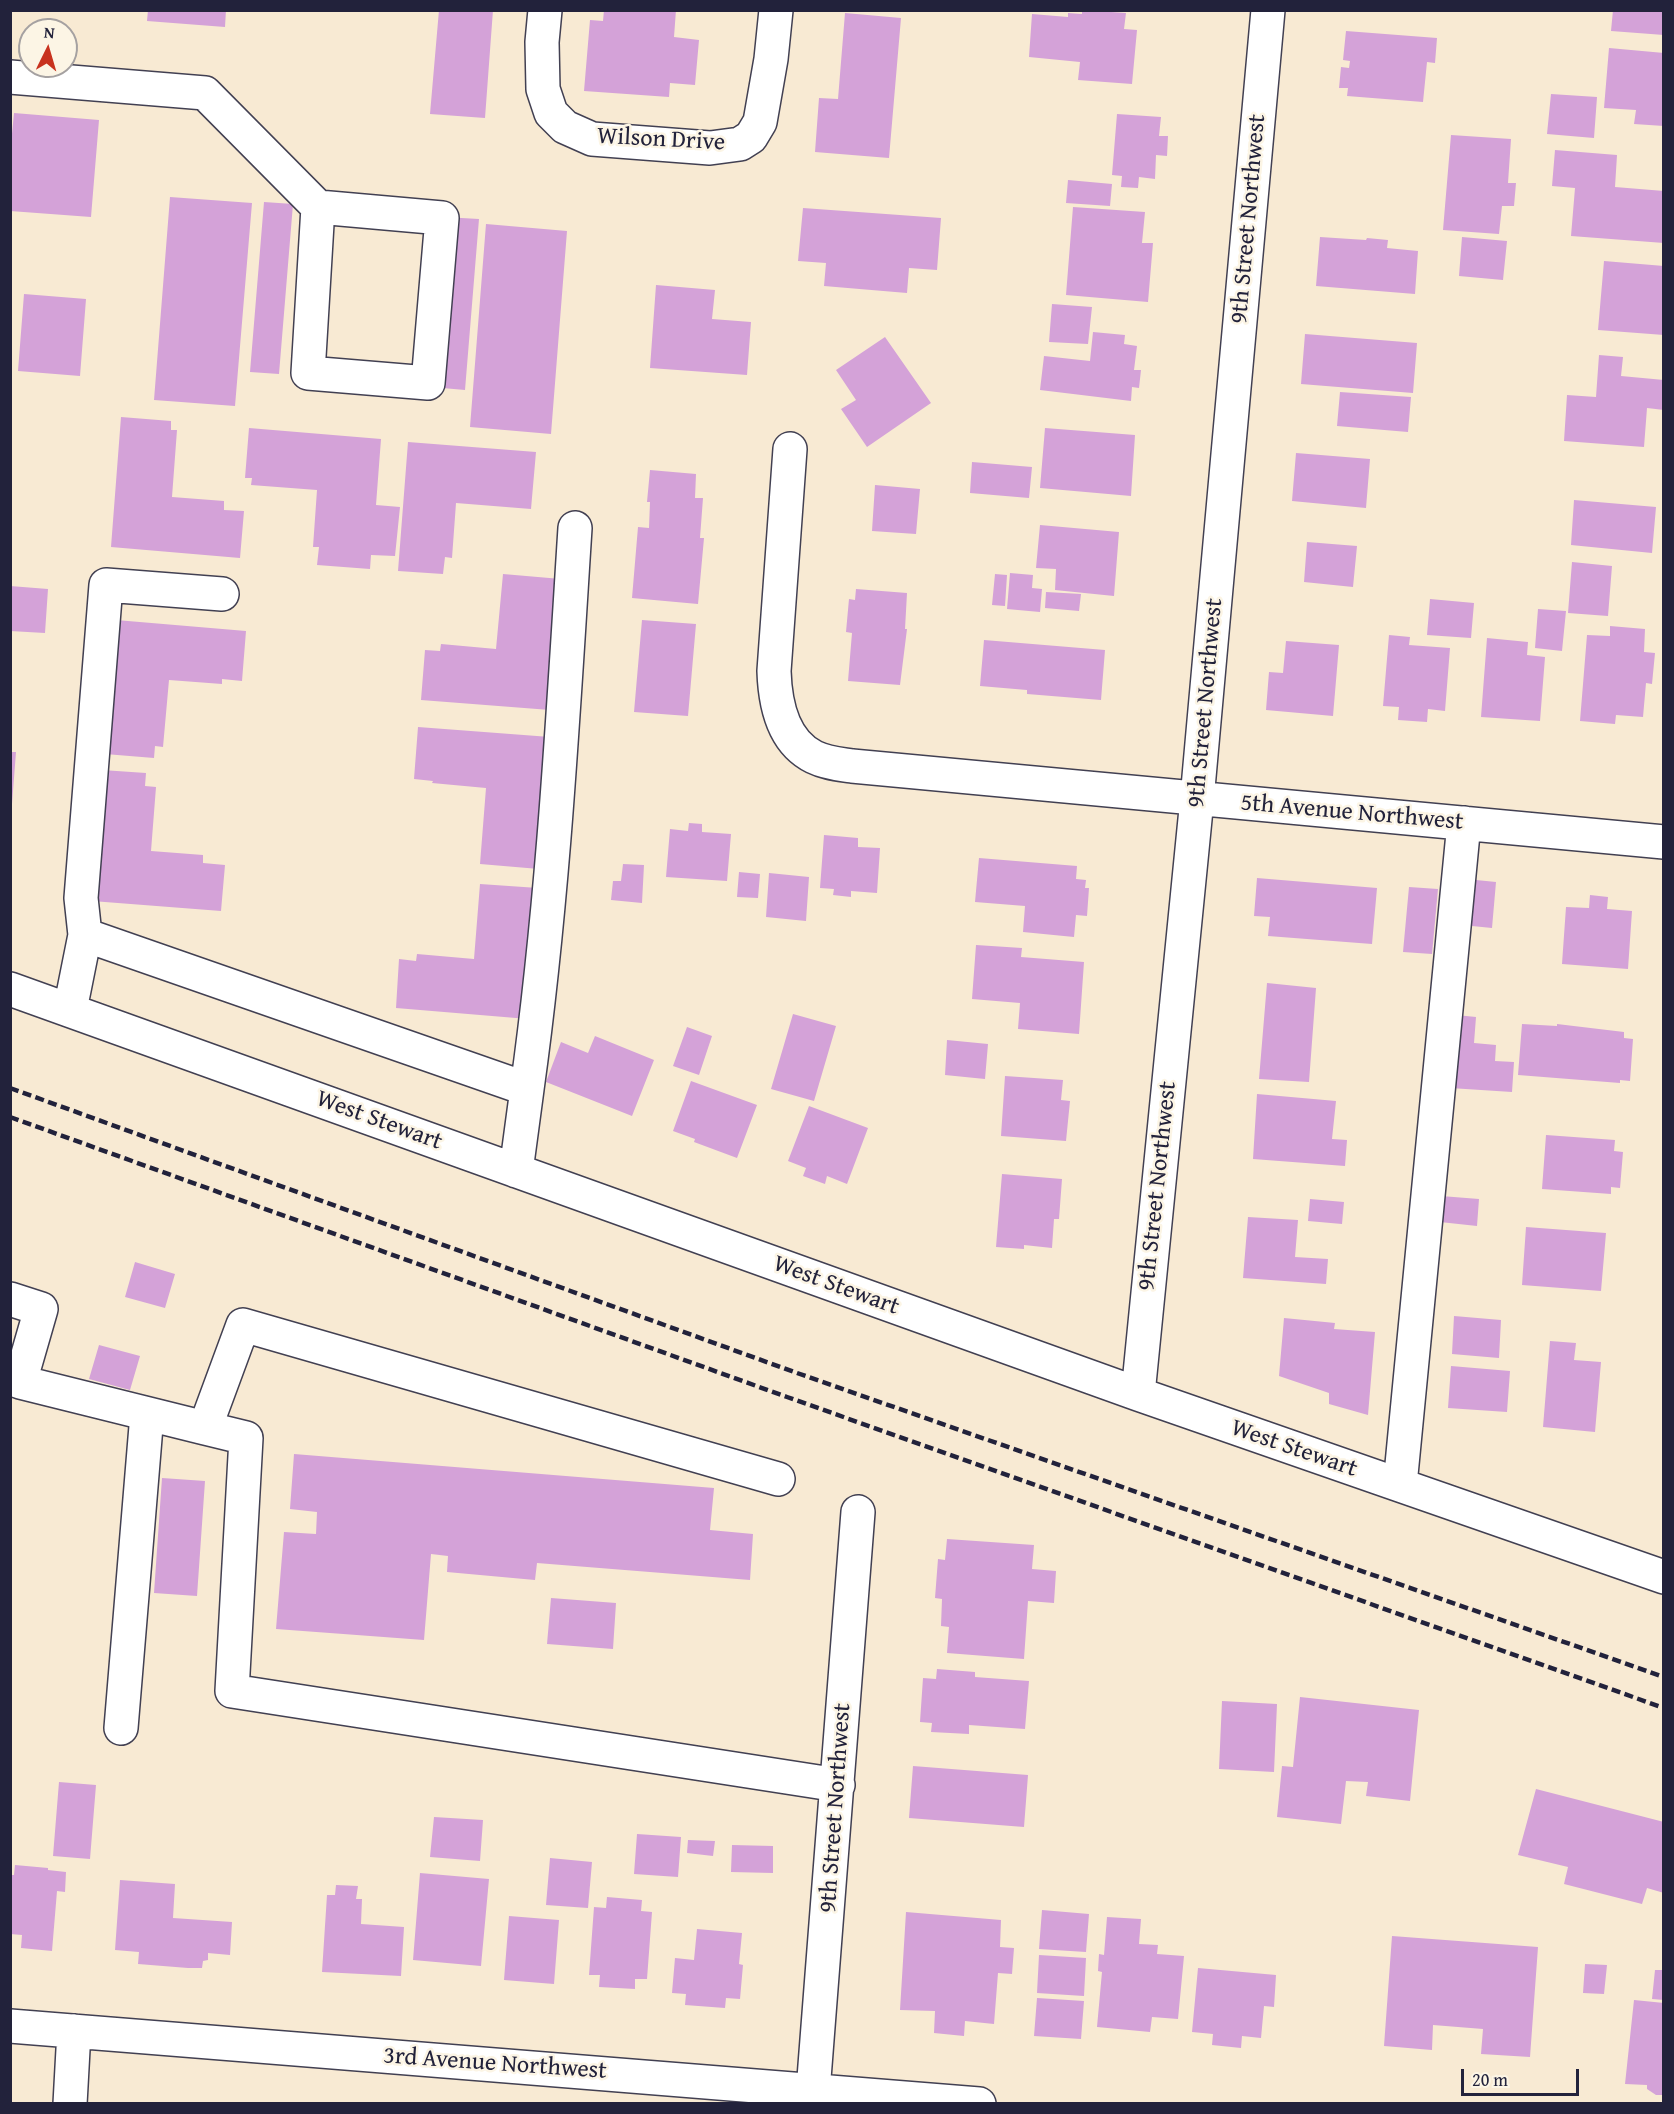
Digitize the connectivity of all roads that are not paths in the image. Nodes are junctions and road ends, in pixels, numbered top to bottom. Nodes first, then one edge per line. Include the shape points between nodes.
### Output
1 (545, 10) edge
2 (776, 10) edge
3 (1268, 10) edge
4 (10, 77) edge
5 (318, 207) junction
6 (790, 449) dead end
7 (575, 528) dead end
8 (222, 594) dead end
9 (1197, 799) junction
10 (1464, 823) junction
11 (1664, 842) edge
12 (85, 935) junction
13 (10, 989) edge
14 (70, 1010) junction
15 (527, 1089) junction
16 (516, 1171) junction
17 (10, 1299) edge
18 (15, 1382) edge
19 (1138, 1394) junction
20 (147, 1414) junction
21 (205, 1428) junction
22 (777, 1479) dead end
23 (1400, 1485) junction
24 (858, 1512) dead end
25 (1664, 1578) edge
26 (121, 1728) dead end
27 (838, 1785) junction
28 (10, 2026) edge
29 (74, 2031) junction
30 (813, 2096) edge
31 (70, 2103) edge
32 (979, 2103) edge

1 - 2 street, Wilson Drive via 543,89 550,113 565,127 592,139 710,148 740,144 751,137 760,122
3 - 9 street, 9th Street Northwest
4 - 5 street via 205,93
5 - 5 street via 308,374 428,383 442,218
6 - 9 street, 5th Avenue Northwest via 774,671 775,697 795,744 814,757 852,766
7 - 15 street via 556,838
8 - 12 street via 106,585 81,898
9 - 10 street, 5th Avenue Northwest
9 - 19 street, 9th Street Northwest
10 - 11 street, 5th Avenue Northwest
10 - 23 street
12 - 14 street
12 - 15 street
13 - 14 street, West Stewart
14 - 16 street, West Stewart
15 - 16 street
16 - 19 street, West Stewart
17 - 18 street via 41,1309
18 - 20 street
19 - 23 street, West Stewart
20 - 21 street
20 - 26 street
21 - 22 street via 243,1325
21 - 27 street via 246,1438 232,1691
23 - 25 street, West Stewart
24 - 27 street, 9th Street Northwest
27 - 30 street, 9th Street Northwest
28 - 29 street, 3rd Avenue Northwest
29 - 30 street, 3rd Avenue Northwest
29 - 31 street
30 - 32 street, 3rd Avenue Northwest

